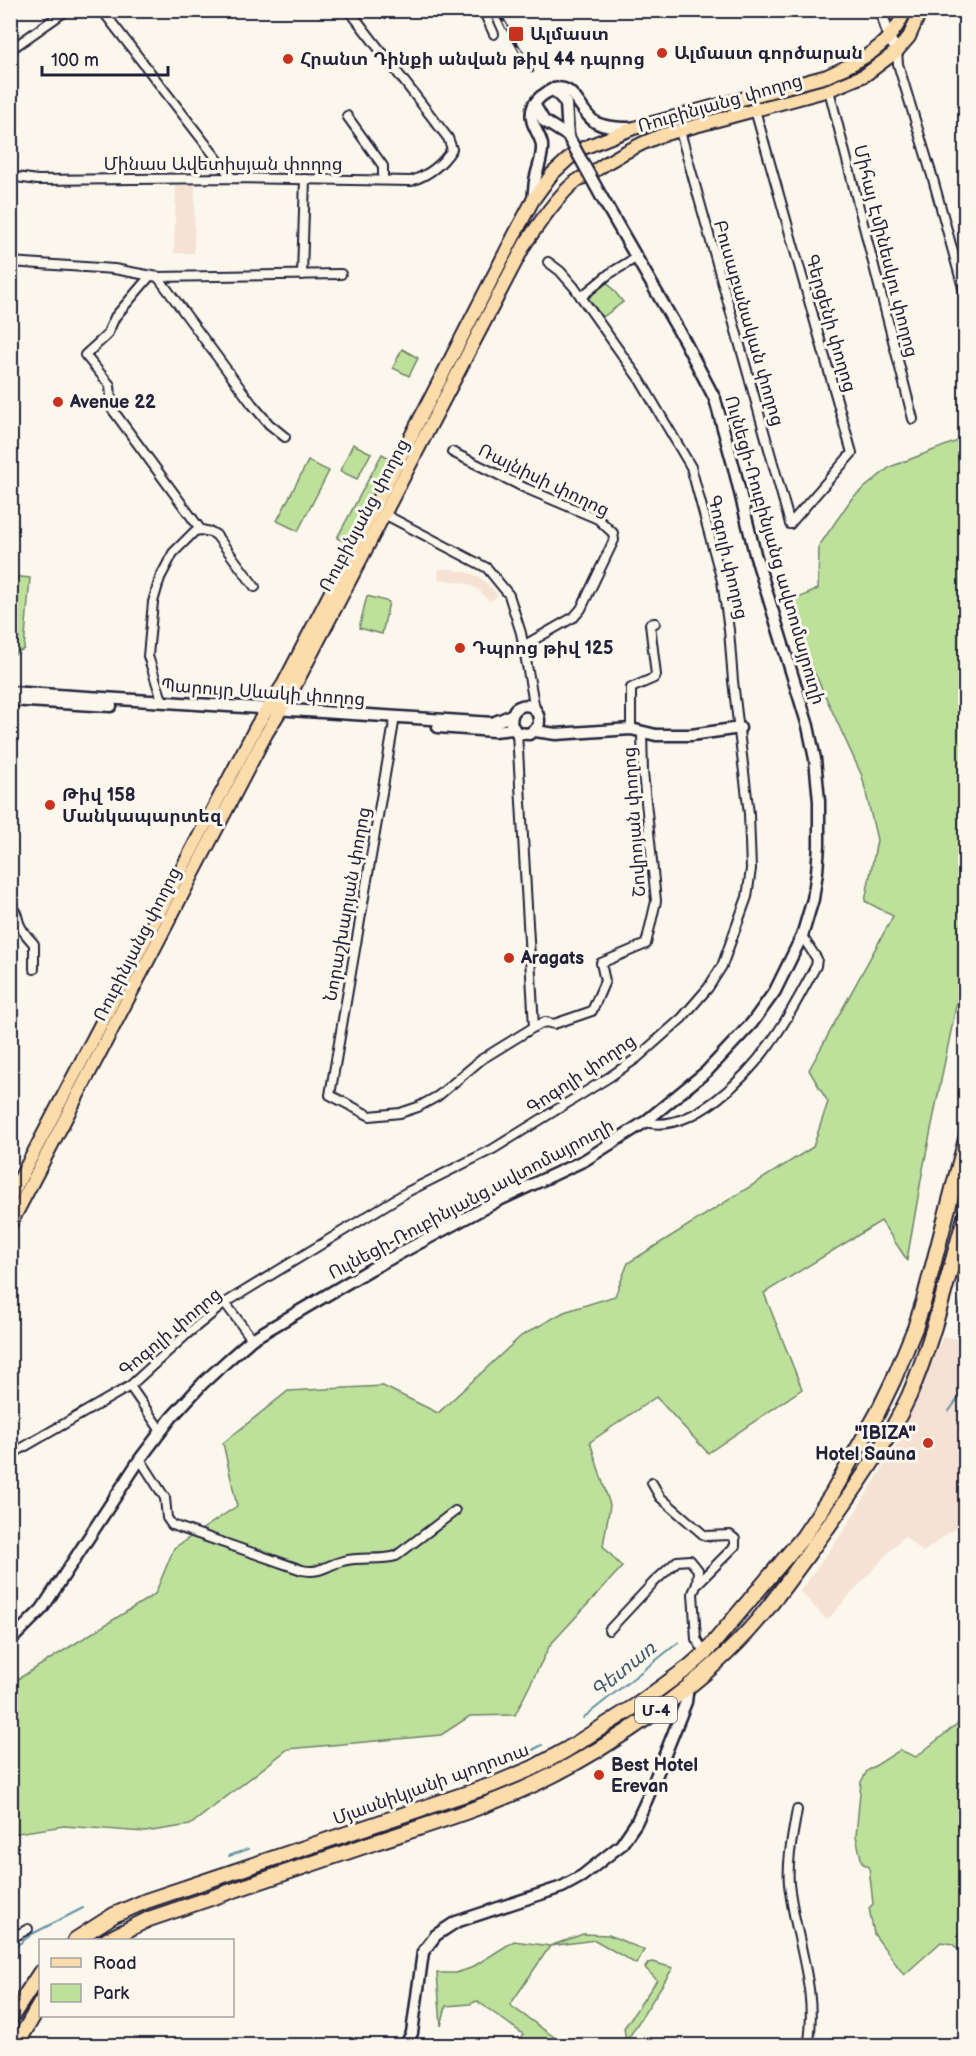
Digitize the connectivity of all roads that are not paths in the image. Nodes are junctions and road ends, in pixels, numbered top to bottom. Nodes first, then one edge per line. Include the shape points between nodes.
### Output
1 (67, 10) edge
2 (102, 10) edge
3 (349, 10) edge
4 (483, 10) edge
5 (881, 10) edge
6 (905, 10) edge
7 (921, 10) edge
8 (494, 34) dead end
9 (889, 38) junction
10 (10, 50) edge
11 (897, 51) junction
12 (553, 89) junction
13 (829, 90) junction
14 (534, 104) junction
15 (755, 110) junction
16 (347, 116) dead end
17 (634, 128) junction
18 (680, 130) junction
19 (568, 136) junction
20 (591, 144) junction
21 (568, 157) junction
22 (604, 164) junction
23 (10, 176) edge
24 (582, 177) junction
25 (232, 178) junction
26 (305, 179) junction
27 (383, 180) junction
28 (533, 200) junction
29 (637, 257) junction
30 (10, 262) edge
31 (548, 262) dead end
32 (341, 274) dead end
33 (302, 275) junction
34 (154, 276) junction
35 (581, 297) junction
36 (966, 299) edge
37 (913, 419) dead end
38 (285, 437) dead end
39 (452, 452) dead end
40 (384, 514) junction
41 (790, 524) joint
42 (201, 530) junction
43 (255, 587) dead end
44 (655, 623) dead end
45 (523, 646) junction
46 (10, 692) edge
47 (10, 700) edge
48 (165, 702) junction
49 (529, 707) junction
50 (272, 713) junction
51 (512, 714) junction
52 (394, 721) junction
53 (740, 728) junction
54 (526, 730) junction
55 (637, 730) junction
56 (10, 906) edge
57 (802, 936) junction
58 (34, 969) dead end
59 (534, 1028) junction
60 (330, 1095) joint
61 (645, 1122) junction
62 (966, 1139) edge
63 (10, 1198) edge
64 (966, 1214) edge
65 (10, 1225) edge
66 (225, 1303) junction
67 (252, 1339) junction
68 (130, 1386) junction
69 (161, 1431) junction
70 (10, 1455) edge
71 (140, 1459) junction
72 (652, 1483) dead end
73 (455, 1511) dead end
74 (697, 1584) junction
75 (609, 1630) dead end
76 (10, 1641) edge
77 (705, 1653) junction
78 (688, 1686) junction
79 (797, 1810) dead end
80 (27, 1929) dead end
81 (10, 1939) edge
82 (78, 1939) edge
83 (111, 1939) edge
84 (39, 1975) edge
85 (39, 2006) edge
86 (10, 2019) edge
87 (16, 2046) edge
88 (405, 2046) edge
89 (808, 2046) edge

1 - 10 street
2 - 25 street
3 - 27 street, Մինաս Ավետիսյան փողոց via 448,138 452,149 434,171 411,181
4 - 8 street
5 - 9 street
6 - 9 main road, Ռուբինյանց փողոց
7 - 11 main road, Ռուբինյանց փողոց via 909,37
9 - 11 street
9 - 17 main road, Ռուբինյանց փողոց via 872,53 827,76
11 - 13 main road, Ռուբինյանց փողոց via 865,75
11 - 36 street
12 - 14 street
12 - 17 street via 568,90 596,123
12 - 19 street via 566,103
13 - 15 main road, Ռուբինյանց փողոց
13 - 37 street, Միհայ Էմինեսկու փողոց
14 - 19 street via 544,121
14 - 28 street via 532,124 542,149
15 - 18 main road, Ռուբինյանց փողոց
15 - 41 street, Գերցենի փողոց via 852,453
16 - 27 street via 383,166
17 - 20 main road, Ռուբինյանց փողոց
18 - 22 main road, Ռուբինյանց փողոց via 643,142
18 - 41 street, Բուսաբանական փողոց
19 - 29 street, Ուլնեցի-Ռուբինյանց ավտոմայրուղի, bridge
20 - 21 main road, Ռուբինյանց փողոց
20 - 22 main road via 602,155
21 - 24 main road
21 - 28 main road, Ռուբինյանց փողոց
22 - 24 main road, Ռուբինյանց փողոց
23 - 25 street, Մինաս Ավետիսյան փողոց via 37,180
24 - 40 main road, Ռուբինյանց փողոց via 555,203 525,244
25 - 26 street, Մինաս Ավետիսյան փողոց
26 - 27 street, Մինաս Ավետիսյան փողոց
26 - 33 street
28 - 50 main road, Ռուբինյանց փողոց
29 - 35 street
29 - 57 street, Ուլնեցի-Ռուբինյանց ավտոմայրուղի via 715,399 760,573 808,726 819,801 819,845 813,899
30 - 34 street via 114,269
31 - 35 street, Գոգոլի փողոց
32 - 33 street
33 - 34 street
34 - 38 street via 252,404
34 - 42 street via 115,317 107,335 85,355 110,385 112,409
35 - 53 street, Գոգոլի փողոց via 640,380 690,467 722,581
39 - 45 street, Ռայնիսի փողոց via 598,519 613,533 614,540 581,609
40 - 45 street via 487,568 509,595
40 - 50 main road, Ռուբինյանց փողոց via 291,693
42 - 43 street via 216,535
42 - 48 street via 195,531 173,554 153,602 148,656
44 - 55 street via 650,624 656,675 631,688
45 - 49 street
46 - 48 street, Պարույր Սևակի փողոց
47 - 50 street, Պարույր Սևակի փողոց
48 - 50 street, Պարույր Սևակի փողոց
49 - 51 street, Պարույր Սևակի փողոց via 519,707
49 - 54 street via 539,715
50 - 52 street, Պարույր Սևակի փողոց
50 - 63 main road, Ռուբինյանց փողոց
50 - 65 main road, Ռուբինյանց փողոց
51 - 52 street, Պարույր Սևակի փողոց via 493,723
51 - 54 street via 510,719
52 - 54 street, Պարույր Սևակի փողոց via 495,731
52 - 60 street, Նորաշխարյան փողոց
53 - 55 street via 691,735 656,735
53 - 66 street, Գոգոլի փողոց via 751,869 747,897 722,966 682,1018 637,1058 494,1149 407,1192
54 - 55 street
54 - 59 street via 519,749
55 - 59 street, Շովրոյան փողոց via 656,901 646,945 602,963 605,981 592,1011
56 - 58 street via 34,944
57 - 61 street, Ուլնեցի-Ռուբինյանց ավտոմայրուղի via 775,991 752,1023 707,1071
57 - 61 street via 817,959 816,966 772,1042 748,1071 715,1101 690,1116 672,1124
59 - 60 street, Շովրոյան փողոց via 482,1059 438,1096 400,1113 370,1116
61 - 67 street, Ուլնեցի-Ռուբինյանց ավտոմայրուղի via 585,1160 440,1231
62 - 77 highway, Մյասնիկյանի պողոտա / Մ-4 via 922,1307 877,1414 832,1494 802,1537
64 - 78 highway, Մյասնիկյանի պողոտա / Մ-4 via 909,1395 882,1449 757,1621
66 - 67 street
66 - 68 street, Գոգոլի փողոց
67 - 69 street, Ուլնեցի-Ռուբինյանց ավտոմայրուղի via 202,1383
68 - 69 street
68 - 70 street, Գոգոլի փողոց
69 - 71 street, Ուլնեցի-Ռուբինյանց ավտոմայրուղի
71 - 73 street via 165,1498 172,1525 314,1573 343,1560 396,1556
71 - 76 street, Ուլնեցի-Ռուբինյանց ավտոմայրուղի via 42,1610
72 - 74 street via 660,1497 705,1536 730,1535 735,1539 735,1546
74 - 75 street via 698,1570 690,1560 677,1561
74 - 77 street via 693,1593 696,1639
77 - 82 highway, Մյասնիկյանի պողոտա / Մ-4 via 649,1697 533,1768 146,1901 114,1915
78 - 83 highway, Մյասնիկյանի պողոտա / Մ-4 via 573,1764 512,1793 149,1919
78 - 88 street via 686,1702 647,1799 621,1845 562,1887 456,1922 436,1935 423,1952 412,2033
79 - 89 street via 789,1883 808,1977
80 - 81 street
84 - 86 highway
85 - 87 highway

